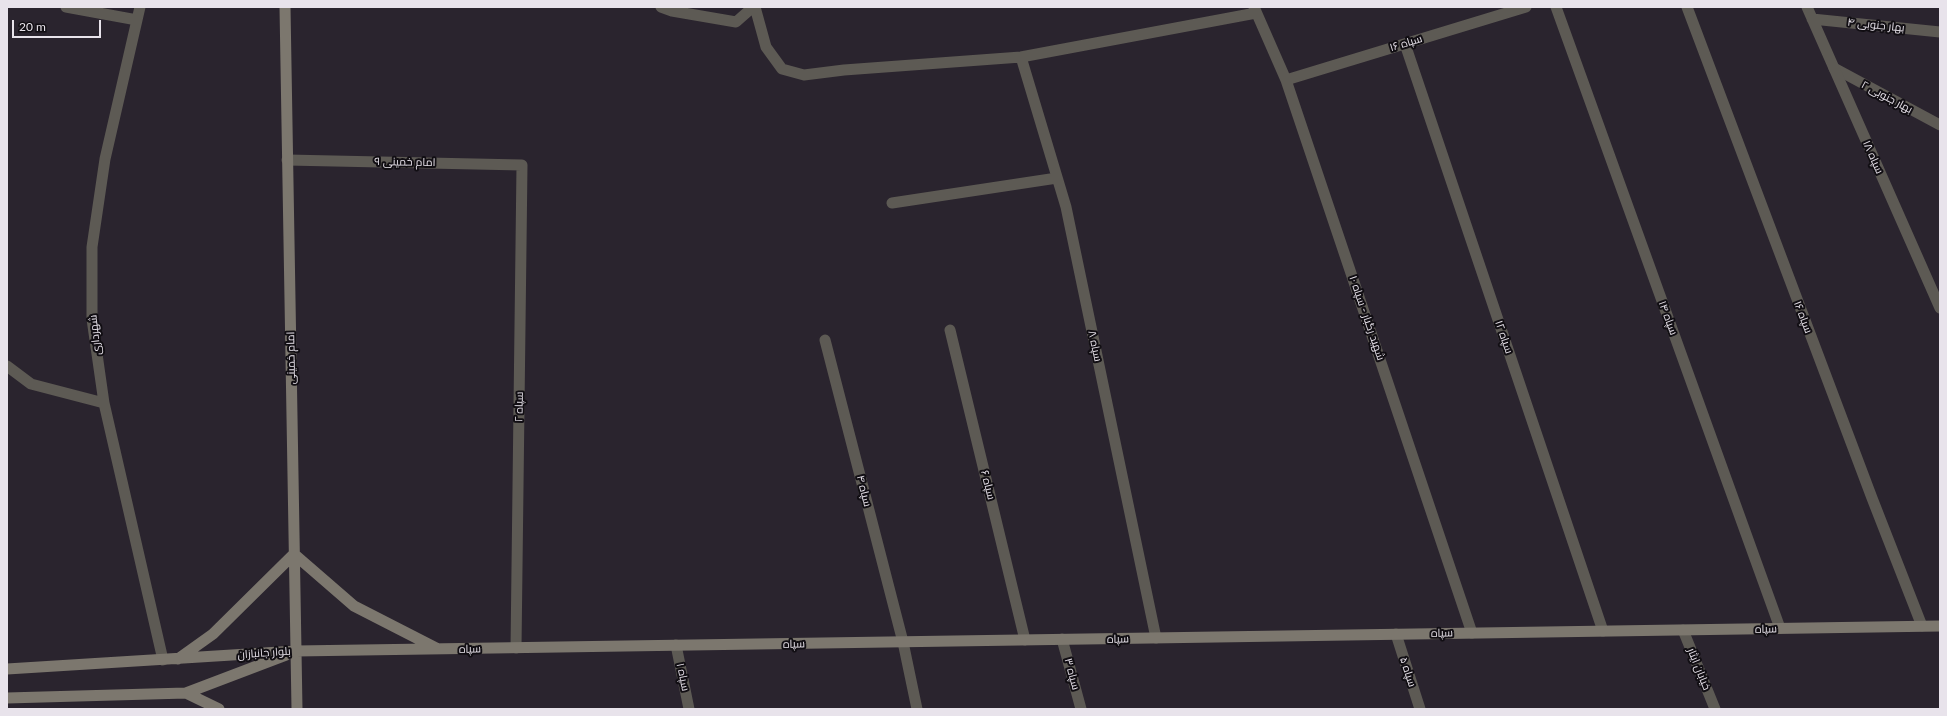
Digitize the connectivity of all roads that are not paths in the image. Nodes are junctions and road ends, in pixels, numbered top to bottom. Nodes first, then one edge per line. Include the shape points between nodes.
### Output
1 (66, 7) edge
2 (140, 7) edge
3 (285, 7) edge
4 (661, 7) edge
5 (754, 7) edge
6 (1526, 7) edge
7 (1556, 7) edge
8 (1687, 7) edge
9 (1807, 7) edge
10 (1255, 10) edge
11 (1812, 19) junction
12 (137, 20) junction
13 (1940, 32) edge
14 (1405, 44) junction
15 (1021, 57) junction
16 (1834, 68) junction
17 (1286, 80) junction
18 (1940, 125) edge
19 (288, 160) junction
20 (522, 165) joint
21 (1056, 178) junction
22 (892, 203) dead end
23 (1940, 308) edge
24 (950, 330) dead end
25 (825, 340) dead end
26 (7, 366) edge
27 (104, 403) junction
28 (294, 554) junction
29 (1922, 626) junction
30 (1940, 626) edge
31 (1780, 628) junction
32 (1682, 630) junction
33 (1603, 631) junction
34 (1472, 633) junction
35 (1396, 634) junction
36 (1156, 638) junction
37 (1062, 639) junction
38 (1025, 640) junction
39 (903, 642) junction
40 (676, 645) junction
41 (516, 648) junction
42 (438, 649) junction
43 (296, 651) junction
44 (178, 659) junction
45 (163, 660) junction
46 (7, 669) edge
47 (186, 693) junction
48 (7, 698) edge
49 (218, 709) edge
50 (297, 709) edge
51 (690, 709) edge
52 (917, 709) edge
53 (1081, 709) edge
54 (1420, 709) edge
55 (1715, 709) edge

1 - 12 street
2 - 12 street, شهرداری
3 - 19 main road, امام خمینی
4 - 5 street via 672,12 736,22
5 - 15 street via 766,47 782,69 804,75
6 - 14 street, سپاه ۱۶
7 - 31 street, سپاه ۱۴
8 - 29 street, سپاه ۱۶
9 - 11 street, سپاه ۱۸
10 - 15 street
10 - 17 street, شهید رگبار - سپاه ۱۰
11 - 13 street, بهار جنوبی ۴
11 - 16 street, سپاه ۱۸
12 - 27 street, شهرداری via 105,159 92,246 92,319
14 - 17 street, سپاه ۱۶
14 - 33 street, سپاه ۱۲
15 - 21 street, سپاه ۸
16 - 18 street, بهار جنوبی ۲
16 - 23 street, سپاه ۱۸
17 - 34 street, شهید رگبار - سپاه ۱۰
19 - 20 street, امام خمینی ۹
19 - 28 main road, امام خمینی
20 - 41 street, سپاه ۲
21 - 22 street
21 - 36 street, سپاه ۸ via 1066,207
24 - 38 street, سپاه ۶
25 - 39 street, سپاه ۴
26 - 27 street via 31,384
27 - 45 street, شهرداری
28 - 42 main road via 354,606
28 - 43 main road, امام خمینی
28 - 44 main road via 213,634
29 - 30 main road, سپاه
29 - 31 main road, سپاه
31 - 32 main road, سپاه
32 - 33 main road, سپاه
32 - 55 street, خیابان ایثار
33 - 34 main road, سپاه
34 - 35 main road, سپاه
35 - 36 main road, سپاه
35 - 54 street, سپاه ۵
36 - 37 main road, سپاه
37 - 38 main road, سپاه
37 - 53 street, سپاه ۳
38 - 39 main road, سپاه
39 - 40 main road, سپاه
39 - 52 street, سپاه ۴
40 - 41 main road, سپاه
40 - 51 street, سپاه ۱
41 - 42 main road, سپاه
42 - 43 main road, سپاه
43 - 44 main road, بلوار جانبازان
43 - 47 main road, بلوار جانبازان
43 - 50 main road, امام خمینی
44 - 45 main road, بلوار جانبازان
45 - 46 main road, بلوار جانبازان
47 - 48 main road, بلوار جانبازان
47 - 49 main road

